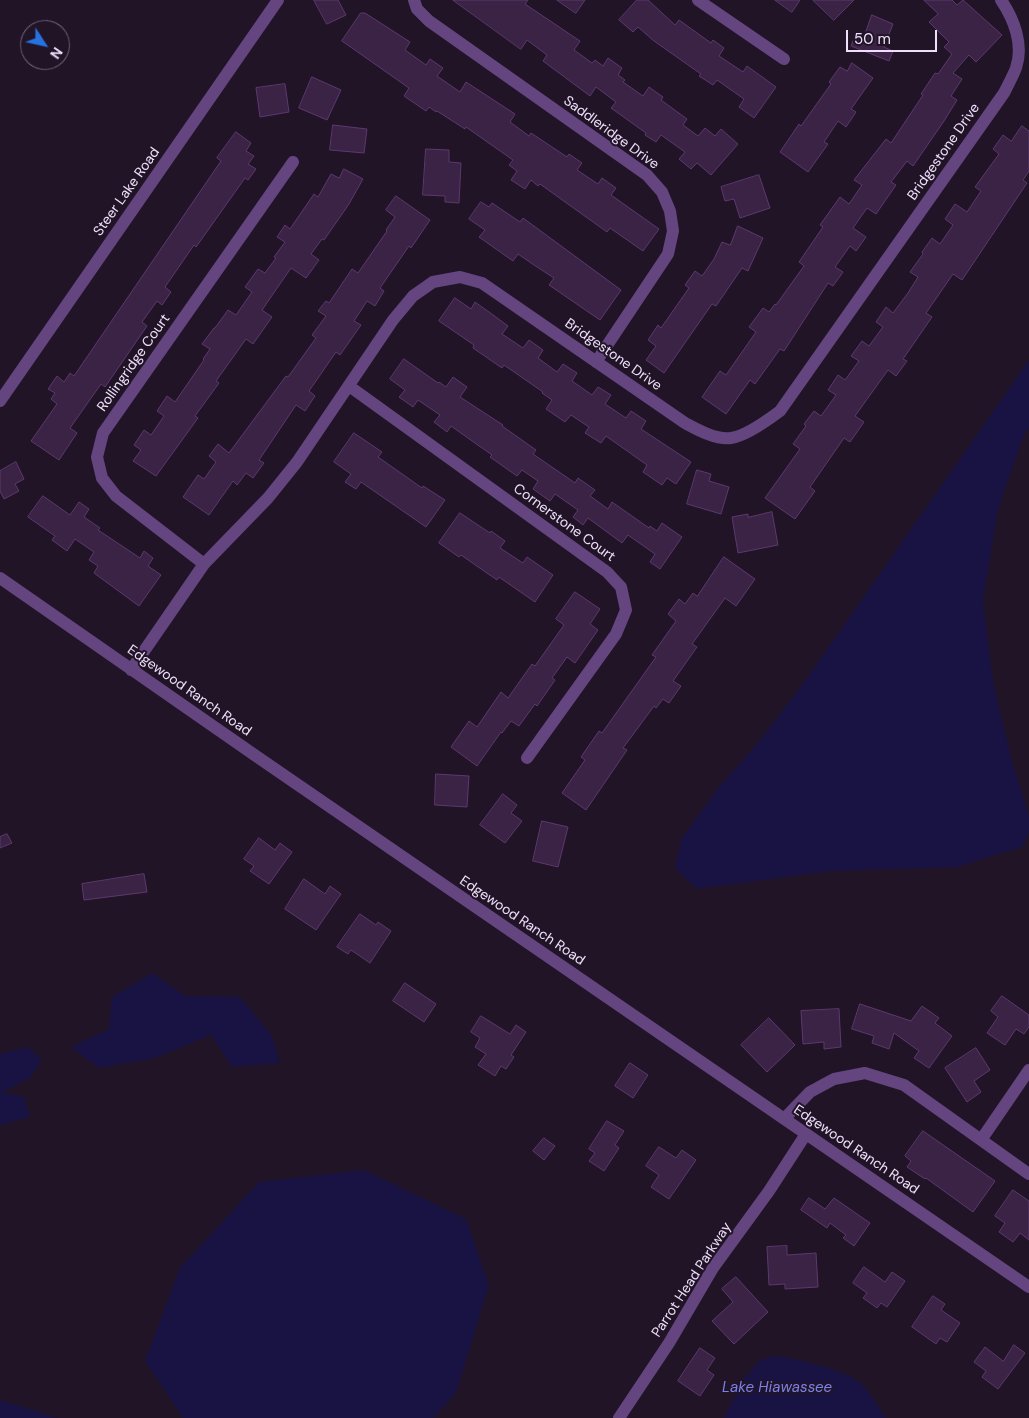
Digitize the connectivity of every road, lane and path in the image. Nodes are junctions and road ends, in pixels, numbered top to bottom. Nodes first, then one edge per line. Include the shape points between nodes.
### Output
1 (278, 0) edge
2 (414, 0) edge
3 (698, 0) edge
4 (1001, 0) edge
5 (784, 59) dead end
6 (293, 162) dead end
7 (596, 362) junction
8 (349, 386) junction
9 (0, 401) edge
10 (204, 564) junction
11 (0, 578) edge
12 (131, 670) junction
13 (527, 758) dead end
14 (1029, 1070) edge
15 (784, 1119) junction
16 (806, 1134) junction
17 (981, 1140) junction
18 (1029, 1174) edge
19 (1029, 1287) edge
20 (619, 1418) edge

1 - 9 street, Steer Lake Road
2 - 7 street, Saddleridge Drive via 417,9 429,21 647,175 662,192 670,211 673,231 668,254
3 - 5 street
4 - 7 street, Bridgestone Drive via 1019,40 1017,66 1004,93 780,411 759,426 731,438 706,434
6 - 10 street, Rollingridge Court via 103,433 97,457 102,478 116,496
7 - 8 street, Bridgestone Drive via 482,283 460,277 433,282 413,296
8 - 10 street, Bridgestone Drive via 268,498
8 - 13 street, Cornerstone Court via 607,572 620,587 626,610 616,634
10 - 12 street, Bridgestone Drive
11 - 12 street, Edgewood Ranch Road
12 - 15 street, Edgewood Ranch Road
14 - 17 street
15 - 16 street, Edgewood Ranch Road
15 - 17 street via 810,1092 834,1079 865,1072 904,1085
16 - 19 street, Edgewood Ranch Road
16 - 20 street, Parrot Head Parkway via 713,1268 669,1344
17 - 18 street

